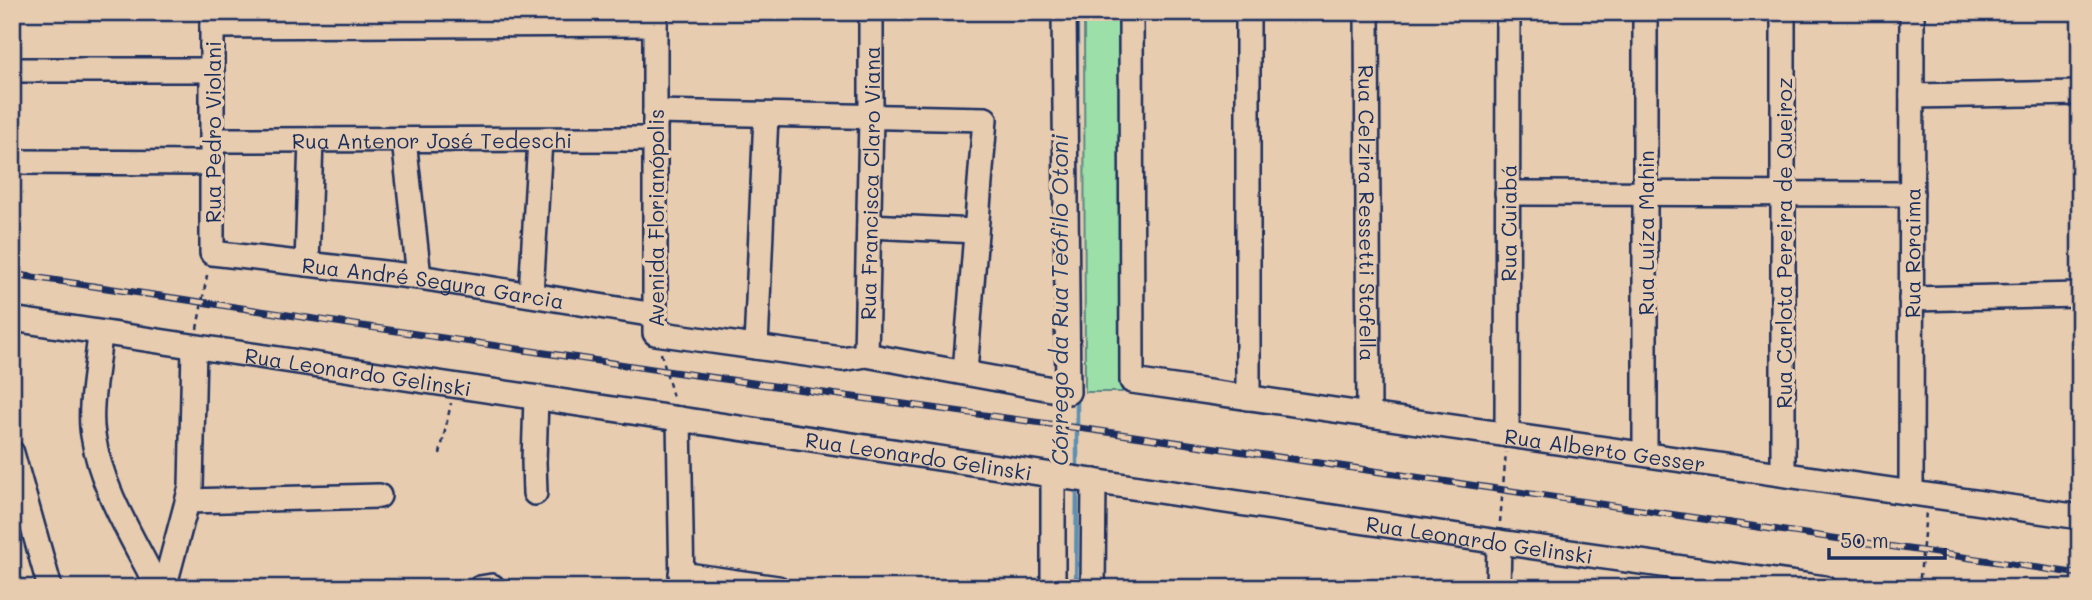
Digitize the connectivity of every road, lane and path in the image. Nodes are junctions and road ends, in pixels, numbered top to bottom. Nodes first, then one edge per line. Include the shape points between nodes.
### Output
1 (871, 12) edge
2 (1065, 12) edge
3 (1131, 12) edge
4 (1248, 12) edge
5 (1367, 12) edge
6 (1508, 12) edge
7 (1645, 12) edge
8 (1783, 12) edge
9 (1912, 12) edge
10 (655, 18) edge
11 (212, 19) edge
12 (17, 70) dead end
13 (212, 70) junction
14 (2080, 93) edge
15 (1912, 96) junction
16 (655, 112) junction
17 (766, 114) junction
18 (871, 117) junction
19 (540, 139) junction
20 (655, 139) junction
21 (212, 140) junction
22 (311, 140) junction
23 (404, 140) junction
24 (15, 162) dead end
25 (212, 163) junction
26 (1507, 193) junction
27 (1644, 194) junction
28 (1783, 194) junction
29 (1912, 194) junction
30 (869, 226) junction
31 (976, 231) junction
32 (212, 253) junction
33 (307, 264) junction
34 (419, 277) junction
35 (530, 294) junction
36 (2080, 295) edge
37 (1911, 299) junction
38 (12, 319) edge
39 (655, 324) junction
40 (100, 332) junction
41 (194, 346) junction
42 (756, 347) junction
43 (866, 355) junction
44 (965, 372) junction
45 (455, 386) junction
46 (536, 398) junction
47 (1248, 398) junction
48 (1369, 415) junction
49 (679, 419) junction
50 (1507, 435) junction
51 (12, 453) edge
52 (440, 454) dead end
53 (1645, 454) junction
54 (1783, 474) junction
55 (1057, 475) junction
56 (1089, 480) junction
57 (535, 493) dead end
58 (1919, 494) junction
59 (379, 496) dead end
60 (188, 501) junction
61 (19, 504) edge
62 (2080, 517) edge
63 (1499, 542) junction
64 (682, 581) edge
65 (50, 588) edge
66 (158, 588) edge
67 (164, 588) edge
68 (778, 588) edge
69 (1053, 588) edge
70 (1093, 588) edge
71 (1498, 588) edge
72 (1825, 588) edge
73 (1919, 588) edge

1 - 18 street, Rua Francisca Claro Viana
2 - 44 street, Rua André Segura Garcia via 1068,392
3 - 47 street, Rua Alberto Gesser via 1132,381
4 - 47 street
5 - 48 street, Rua Celzira Ressetti Stofella
6 - 26 street, Rua Cuiabá
7 - 27 street, Rua Luíza Mahin
8 - 28 street, Rua Carlota Pereira de Queiroz
9 - 15 street, Rua Roraima
10 - 11 street
10 - 16 street, Avenida Florianópolis
11 - 13 street, Rua Pedro Violani
12 - 13 street
13 - 21 street, Rua Pedro Violani
14 - 15 street
15 - 29 street, Rua Roraima
16 - 17 street
16 - 20 street, Avenida Florianópolis
17 - 18 street
17 - 42 street
18 - 30 street, Rua Francisca Claro Viana
18 - 31 street via 985,119
19 - 20 street, Rua Antenor José Tedeschi
19 - 23 street, Rua Antenor José Tedeschi
19 - 35 street
20 - 39 street, Avenida Florianópolis
21 - 22 street, Rua Antenor José Tedeschi
21 - 25 street, Rua Pedro Violani
22 - 23 street, Rua Antenor José Tedeschi
22 - 33 street
23 - 34 street
24 - 25 street
25 - 32 street, Rua Pedro Violani
26 - 27 street
26 - 50 street, Rua Cuiabá
27 - 28 street
27 - 53 street, Rua Luíza Mahin
28 - 29 street
28 - 54 street, Rua Carlota Pereira de Queiroz
29 - 37 street, Rua Roraima
30 - 31 street
30 - 43 street, Rua Francisca Claro Viana
31 - 44 street
32 - 33 street, Rua André Segura Garcia
32 - 41 path
33 - 34 street, Rua André Segura Garcia
34 - 35 street, Rua André Segura Garcia
35 - 39 street, Rua André Segura Garcia
36 - 37 street
37 - 58 street, Rua Roraima
38 - 40 street, Rua Leonardo Gelinski
39 - 42 street, Rua André Segura Garcia
39 - 49 path, Avenida Florianópolis
40 - 41 street, Rua Leonardo Gelinski
40 - 66 street via 92,420 95,444 110,490
41 - 45 street, Rua Leonardo Gelinski
41 - 60 street
42 - 43 street, Rua André Segura Garcia via 842,359
43 - 44 street, Rua André Segura Garcia
45 - 46 street, Rua Leonardo Gelinski
45 - 52 path
46 - 49 street, Rua Leonardo Gelinski
46 - 57 street
47 - 48 street, Rua Alberto Gesser
48 - 50 street, Rua Alberto Gesser
49 - 55 street, Rua Leonardo Gelinski
49 - 64 street
50 - 53 street, Rua Alberto Gesser
50 - 63 path
51 - 61 street
53 - 54 street, Rua Alberto Gesser
54 - 58 street, Rua Alberto Gesser
55 - 56 street, Rua Leonardo Gelinski
55 - 69 street
56 - 63 street, Rua Leonardo Gelinski
56 - 70 street
58 - 62 street, Rua Alberto Gesser
58 - 73 path
59 - 60 street
60 - 67 street
61 - 65 street
63 - 71 street
63 - 72 street, Rua Leonardo Gelinski
64 - 68 street

